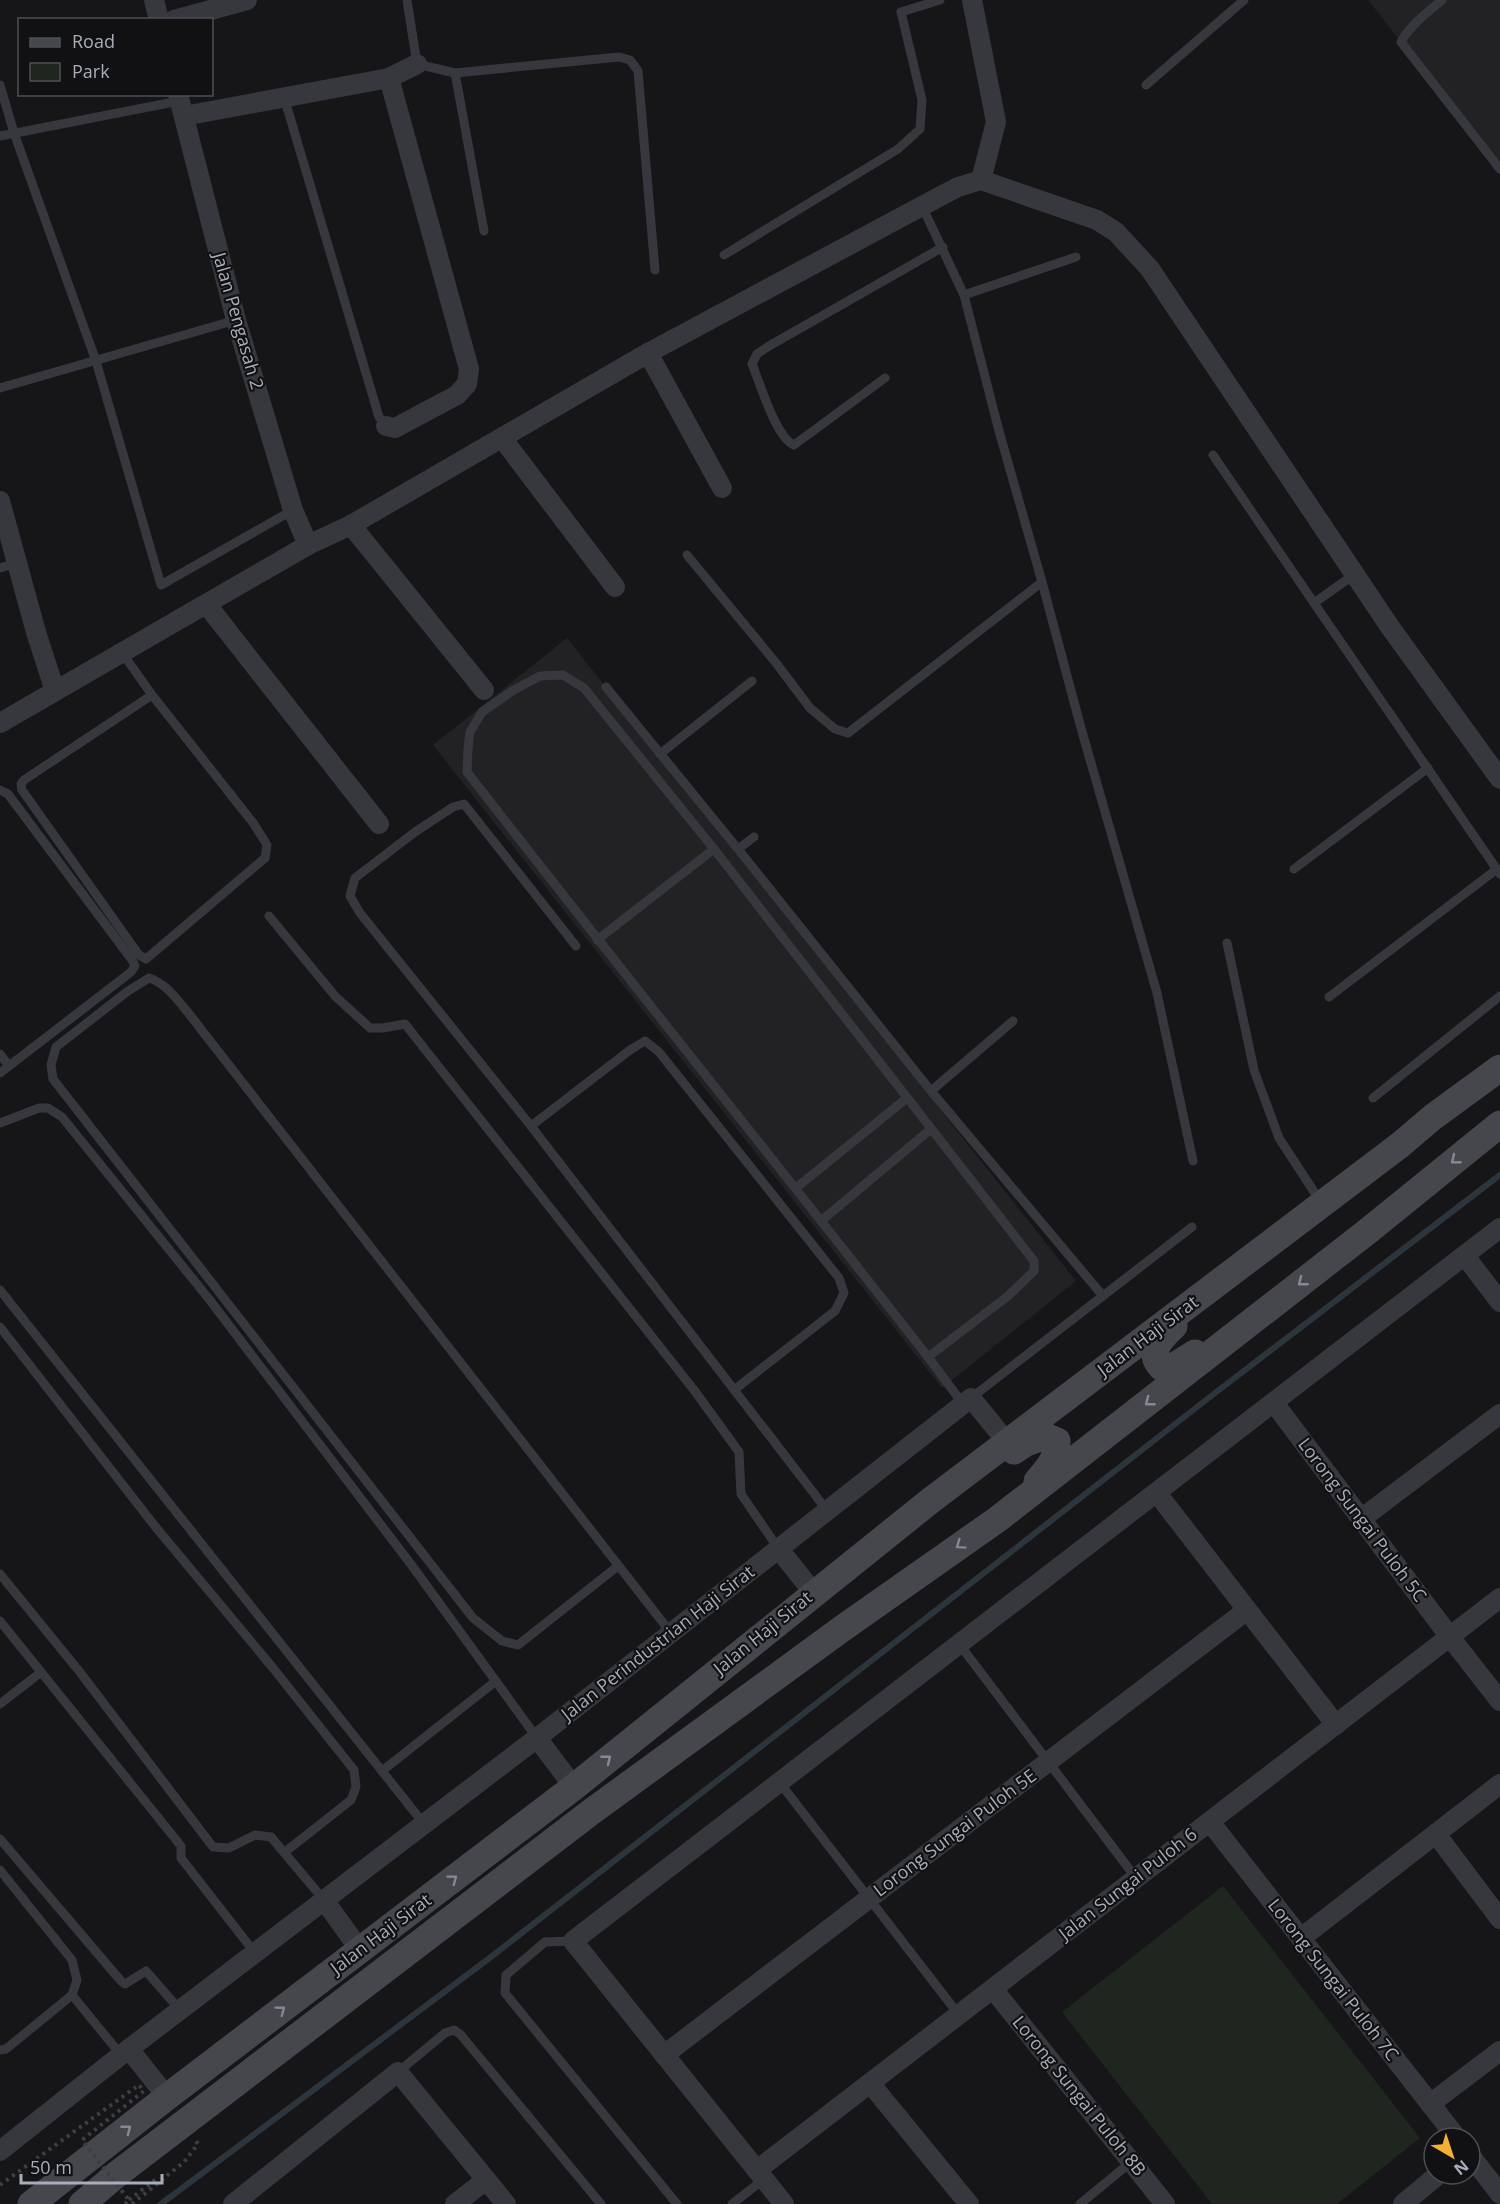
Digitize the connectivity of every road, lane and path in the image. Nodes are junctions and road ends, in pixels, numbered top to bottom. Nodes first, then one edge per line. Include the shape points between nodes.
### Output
1 (154, 0) edge
2 (247, 0) edge
3 (407, 0) edge
4 (940, 0) edge
5 (972, 0) edge
6 (1244, 0) edge
7 (1442, 0) edge
8 (158, 18) edge
9 (181, 18) edge
10 (417, 63) junction
11 (456, 73) junction
12 (388, 78) junction
13 (0, 85) edge
14 (1146, 85) dead end
15 (284, 98) junction
16 (180, 104) edge
17 (14, 133) junction
18 (0, 136) edge
19 (1500, 169) edge
20 (981, 180) junction
21 (922, 206) junction
22 (484, 231) dead end
23 (943, 247) junction
24 (724, 255) dead end
25 (1076, 257) dead end
26 (655, 270) dead end
27 (964, 295) junction
28 (236, 320) junction
29 (648, 353) junction
30 (96, 361) junction
31 (885, 378) dead end
32 (0, 388) edge
33 (386, 426) joint
34 (502, 438) junction
35 (1213, 455) dead end
36 (722, 488) dead end
37 (0, 501) edge
38 (293, 510) junction
39 (351, 525) junction
40 (308, 545) junction
41 (687, 555) dead end
42 (8, 566) edge
43 (1355, 574) junction
44 (1042, 582) junction
45 (615, 587) dead end
46 (1314, 603) junction
47 (207, 605) junction
48 (123, 654) junction
49 (752, 681) dead end
50 (606, 687) dead end
51 (484, 690) dead end
52 (55, 691) junction
53 (152, 695) junction
54 (0, 723) edge
55 (660, 754) junction
56 (1428, 768) junction
57 (1500, 779) edge
58 (0, 790) edge
59 (379, 824) dead end
60 (754, 837) dead end
61 (714, 849) junction
62 (738, 849) junction
63 (1294, 869) dead end
64 (1498, 871) edge
65 (269, 916) dead end
66 (597, 940) junction
67 (1227, 944) dead end
68 (576, 946) dead end
69 (1500, 996) edge
70 (1329, 997) dead end
71 (1013, 1021) dead end
72 (0, 1054) edge
73 (9, 1066) junction
74 (1500, 1068) edge
75 (0, 1073) edge
76 (931, 1091) junction
77 (907, 1098) junction
78 (1373, 1098) dead end
79 (0, 1123) edge
80 (1500, 1124) edge
81 (531, 1126) junction
82 (931, 1129) junction
83 (1193, 1161) dead end
84 (796, 1188) junction
85 (1321, 1203) junction
86 (821, 1221) junction
87 (1192, 1227) dead end
88 (1500, 1228) edge
89 (1466, 1256) junction
90 (1228, 1275) junction
91 (0, 1290) edge
92 (1103, 1296) junction
93 (1500, 1302) edge
94 (1265, 1311) junction
95 (0, 1327) edge
96 (928, 1357) junction
97 (734, 1390) junction
98 (967, 1401) junction
99 (1274, 1403) junction
100 (1500, 1414) edge
101 (1007, 1442) junction
102 (1157, 1493) junction
103 (930, 1501) junction
104 (826, 1509) junction
105 (998, 1518) junction
106 (1361, 1519) junction
107 (778, 1548) junction
108 (618, 1566) junction
109 (0, 1574) edge
110 (813, 1592) junction
111 (1500, 1598) edge
112 (1247, 1610) junction
113 (0, 1622) edge
114 (671, 1632) junction
115 (1450, 1637) junction
116 (960, 1644) junction
117 (40, 1673) junction
118 (496, 1681) junction
119 (1500, 1701) edge
120 (0, 1704) edge
121 (1336, 1725) junction
122 (537, 1738) junction
123 (1048, 1762) junction
124 (382, 1771) junction
125 (780, 1783) junction
126 (1500, 1784) edge
127 (574, 1786) junction
128 (1210, 1822) junction
129 (424, 1824) junction
130 (1436, 1834) junction
131 (0, 1839) edge
132 (285, 1852) junction
133 (0, 1870) edge
134 (1137, 1878) junction
135 (869, 1898) junction
136 (324, 1900) junction
137 (1500, 1919) edge
138 (1301, 1938) junction
139 (573, 1941) junction
140 (360, 1950) junction
141 (255, 1953) junction
142 (993, 1989) junction
143 (72, 1995) junction
144 (180, 2010) junction
145 (959, 2015) junction
146 (0, 2050) edge
147 (1500, 2051) edge
148 (125, 2052) junction
149 (664, 2055) junction
150 (398, 2072) junction
151 (870, 2083) junction
152 (167, 2097) junction
153 (1430, 2104) junction
154 (185, 2122) junction
155 (1447, 2126) edge
156 (0, 2151) edge
157 (1131, 2162) junction
158 (1482, 2170) edge
159 (760, 2174) junction
160 (156, 2179) dead end
161 (486, 2180) junction
162 (0, 2185) edge
163 (1425, 2186) edge
164 (1500, 2193) edge
165 (131, 2202) edge
166 (31, 2204) edge
167 (82, 2204) edge
168 (124, 2204) edge
169 (233, 2204) edge
170 (455, 2204) edge
171 (507, 2204) edge
172 (601, 2204) edge
173 (677, 2204) edge
174 (732, 2204) edge
175 (784, 2204) edge
176 (969, 2204) edge
177 (1080, 2204) edge
178 (1165, 2204) edge
179 (1403, 2204) edge

1 - 8 street
2 - 9 street
3 - 10 lane
4 - 24 lane via 901,12 922,100 920,129 898,149
5 - 20 street via 996,122
6 - 14 lane
7 - 19 lane via 1406,32 1401,42
10 - 11 lane
10 - 12 street
11 - 22 lane
11 - 26 lane via 619,57 630,60 638,70
12 - 15 street
12 - 33 street via 469,369 467,384 457,395 395,428
13 - 17 lane
15 - 16 street
15 - 33 lane via 379,417
16 - 17 lane
16 - 28 street, Jalan Pengasah 2
17 - 18 lane
17 - 30 lane
20 - 21 street
20 - 43 street via 1097,220 1116,231 1150,269
21 - 23 lane
21 - 29 street
23 - 27 lane
23 - 31 lane via 769,346 756,354 752,364 780,432 794,445
25 - 27 lane
27 - 44 lane
28 - 30 lane
28 - 38 street, Jalan Pengasah 2
29 - 34 street
29 - 36 street
30 - 32 lane
30 - 38 lane via 161,585
34 - 39 street
34 - 45 street
35 - 46 lane
37 - 42 street
38 - 40 street, Jalan Pengasah 2
39 - 40 street
39 - 51 street
40 - 47 street
41 - 44 lane via 810,708 835,729 848,733
42 - 52 street
43 - 46 lane
43 - 57 street
44 - 83 lane via 1157,993
46 - 56 lane
47 - 48 street
47 - 59 street
48 - 52 street
48 - 53 lane
49 - 55 lane
50 - 55 lane
52 - 54 street
53 - 53 lane via 267,845 265,858 146,960 21,784
55 - 62 lane
56 - 63 lane
56 - 64 lane
58 - 73 lane via 8,794 135,966
60 - 62 lane
61 - 66 lane
61 - 66 lane via 585,688 563,675 540,676 482,712 471,732 467,772
61 - 77 lane
62 - 76 lane
64 - 70 lane
65 - 107 lane via 335,996 370,1028 405,1024 739,1452 741,1494
66 - 84 lane
67 - 85 lane via 1254,1070 1279,1138
68 - 81 lane via 464,804 415,832 355,878 350,896 360,914
69 - 78 lane
71 - 76 lane
72 - 73 lane
73 - 75 lane
74 - 85 main road, Jalan Haji Sirat
76 - 92 lane
77 - 82 lane
77 - 84 lane
79 - 118 lane via 39,1108 48,1108 62,1117 209,1299
80 -> 94 main road, Jalan Haji Sirat
81 - 97 lane
81 - 97 lane via 645,1041 659,1052 839,1278 844,1293 836,1311
82 - 86 lane
82 - 96 lane via 1034,1261 1034,1271 1008,1296
84 - 86 lane
85 - 90 main road, Jalan Haji Sirat
86 - 96 lane
87 - 92 lane
88 - 89 street
89 - 93 street
89 - 99 street
90 - 94 main road via 1155,1348 1157,1363 1162,1368 1176,1365
90 - 101 main road, Jalan Haji Sirat
91 - 124 lane
92 - 98 lane
94 -> 105 main road, Jalan Haji Sirat
95 - 132 lane via 154,1525 354,1770 356,1786 351,1800
96 - 98 lane
97 - 104 lane
98 - 101 street
98 - 104 street, Jalan Perindustrian Haji Sirat
99 - 102 street
99 - 106 street, Lorong Sungai Puloh 5C
100 - 106 street
101 - 103 main road, Jalan Haji Sirat
102 - 112 street
102 - 116 street
103 - 105 main road via 1026,1443 1045,1436 1057,1442 1057,1454 1050,1467
103 - 110 main road, Jalan Haji Sirat
104 - 107 street, Jalan Perindustrian Haji Sirat
105 -> 154 main road, Jalan Haji Sirat via 591,1812
106 - 115 street, Lorong Sungai Puloh 5C
107 - 110 street
107 - 114 street, Jalan Perindustrian Haji Sirat
108 - 108 lane via 518,1645 502,1641 473,1618 53,1079 51,1065 56,1047 149,978 166,987
108 - 114 lane
109 - 132 lane via 213,1847 229,1848 255,1835 271,1837
127 -> 110 main road, Jalan Haji Sirat
111 - 115 street, Jalan Sungai Puloh 6
112 - 121 street
112 - 123 street, Lorong Sungai Puloh 5E
113 - 117 lane
114 - 122 street, Jalan Perindustrian Haji Sirat
115 - 119 street, Lorong Sungai Puloh 5C
115 - 121 street, Jalan Sungai Puloh 6
116 - 123 lane
116 - 125 street
117 - 120 lane
117 - 141 lane via 181,1846 181,1858
118 - 122 lane
118 - 124 lane
121 - 128 street, Jalan Sungai Puloh 6
122 - 127 street
122 - 129 street, Jalan Perindustrian Haji Sirat
123 - 134 lane
123 - 135 street, Lorong Sungai Puloh 5E
124 - 129 lane
125 - 135 lane
125 - 139 street
126 - 130 street
140 -> 127 main road, Jalan Haji Sirat
128 - 134 street, Jalan Sungai Puloh 6
128 - 138 street, Lorong Sungai Puloh 7C
129 - 136 street, Jalan Perindustrian Haji Sirat
130 - 137 street
130 - 138 street
131 - 144 lane via 124,1984 146,1971
132 - 136 lane
133 - 143 lane via 72,1960 77,1980
134 - 142 street, Jalan Sungai Puloh 6
135 - 145 lane
135 - 149 street, Lorong Sungai Puloh 5E
136 - 140 street
136 - 141 street, Jalan Perindustrian Haji Sirat
138 - 153 street, Lorong Sungai Puloh 7C
139 - 149 street
139 - 173 lane via 544,1942 506,1975 505,1993
152 -> 140 main road, Jalan Haji Sirat
141 - 144 street, Jalan Perindustrian Haji Sirat
142 - 145 street, Jalan Sungai Puloh 6
142 - 157 street, Lorong Sungai Puloh 8B
143 - 146 lane
143 - 148 lane
144 - 148 street, Jalan Perindustrian Haji Sirat
145 - 151 street, Jalan Sungai Puloh 6
147 - 153 street
148 - 152 street
148 - 156 street, Jalan Perindustrian Haji Sirat
149 - 159 street
150 - 161 street
150 - 169 street
150 - 172 lane via 454,2030
151 - 159 street, Jalan Sungai Puloh 6
151 - 176 street
166 -> 152 main road, Jalan Haji Sirat
153 - 155 street, Lorong Sungai Puloh 7C
154 - 165 path via 198,2144 184,2162
154 - 167 main road, Jalan Haji Sirat
157 - 177 lane
157 - 178 street, Lorong Sungai Puloh 8B
158 - 164 street
159 - 174 lane
159 - 175 street
160 - 165 path
161 - 170 street
161 - 171 street
162 - 165 path, bridge via 139,2085 144,2091 82,2140
163 - 179 street
165 - 168 path, bridge

